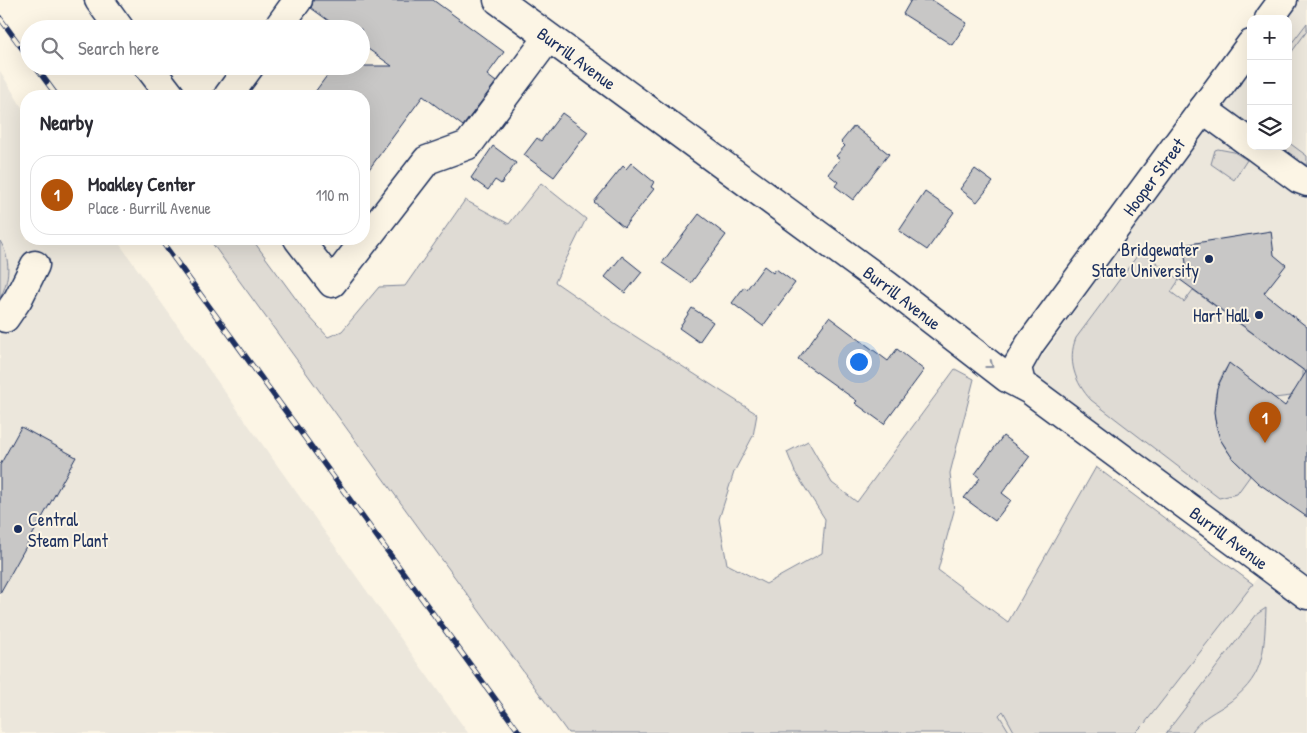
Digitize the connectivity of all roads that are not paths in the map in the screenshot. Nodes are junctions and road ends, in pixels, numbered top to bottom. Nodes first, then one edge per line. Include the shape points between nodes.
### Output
1 (99, 0) edge
2 (298, 0) edge
3 (498, 0) edge
4 (1283, 0) edge
5 (1272, 15) edge
6 (113, 20) edge
7 (284, 20) edge
8 (548, 38) junction
9 (1247, 49) edge
10 (155, 75) edge
11 (243, 75) edge
12 (166, 90) edge
13 (232, 90) edge
14 (1202, 109) junction
15 (1247, 141) edge
16 (1259, 150) edge
17 (1307, 182) edge
18 (370, 234) edge
19 (303, 245) edge
20 (361, 245) edge
21 (35, 265) dead end
22 (5, 318) dead end
23 (1021, 384) junction
24 (1307, 595) edge

1 - 6 street
2 - 7 street
3 - 8 street, Burrill Avenue
4 - 5 street
8 - 18 street via 468,145 427,160
8 -> 23 street, Burrill Avenue via 888,286 1008,378
9 - 14 street, Hooper Street
10 - 12 street
11 - 13 street
14 - 15 street
14 - 23 street, Hooper Street via 1030,344 1017,367
16 - 17 street
19 - 20 street via 332,283
21 - 22 street
23 - 24 street, Burrill Avenue

